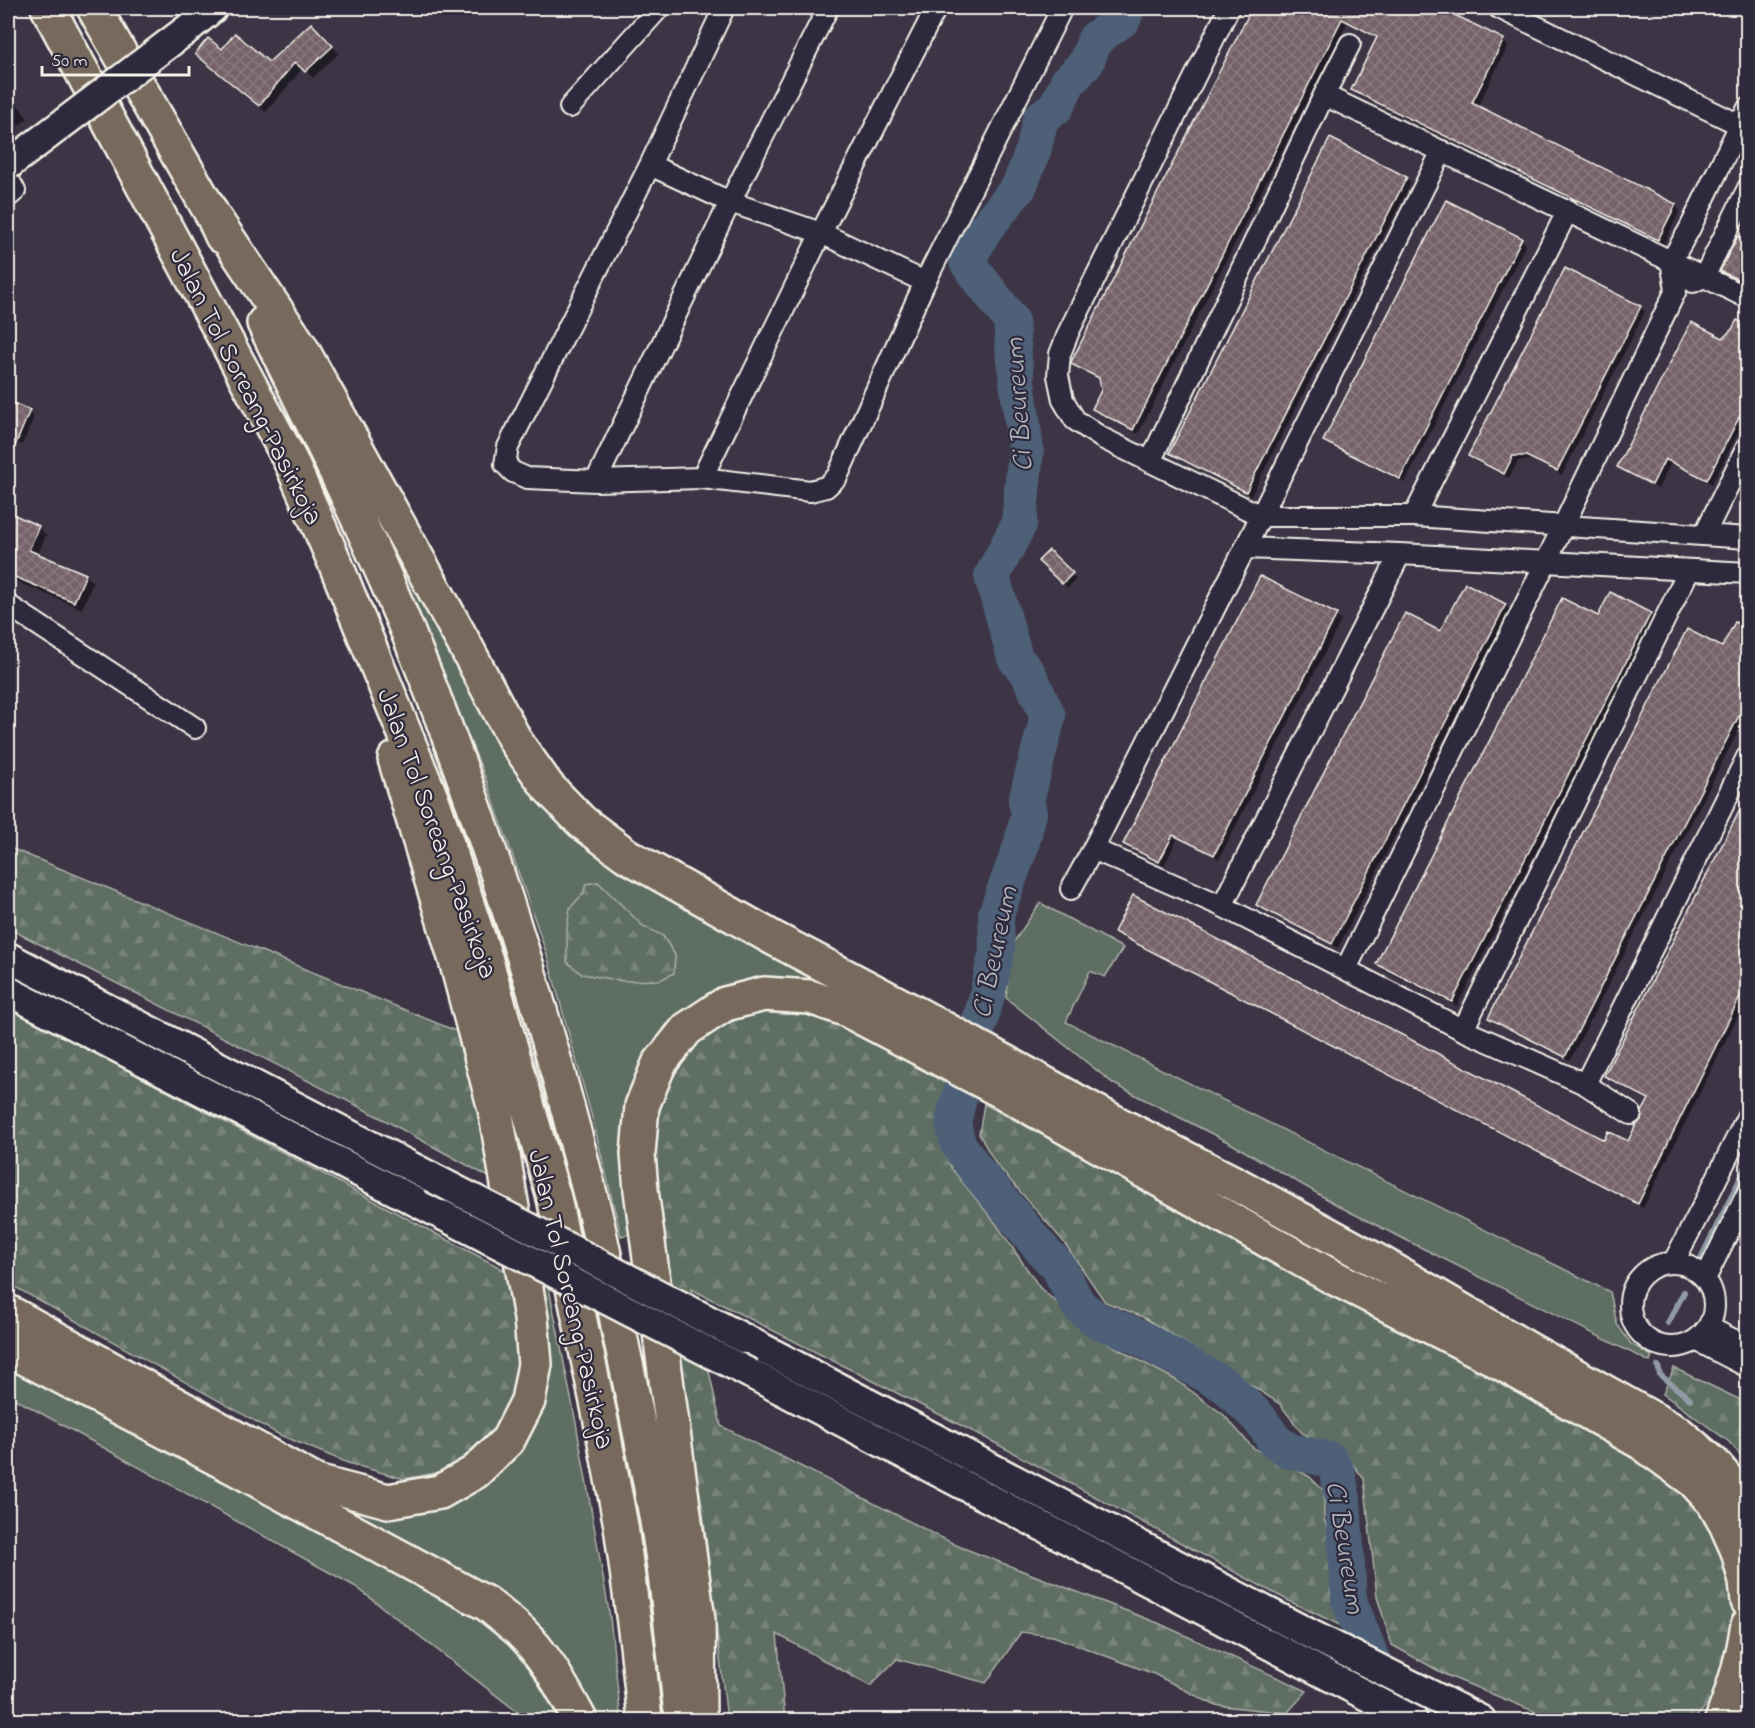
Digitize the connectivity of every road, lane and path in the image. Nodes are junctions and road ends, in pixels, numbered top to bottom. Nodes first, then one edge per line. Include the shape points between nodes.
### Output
1 (48, 8) edge
2 (94, 8) edge
3 (213, 8) edge
4 (659, 8) edge
5 (724, 8) edge
6 (828, 8) edge
7 (936, 8) edge
8 (1062, 8) edge
9 (1229, 8) edge
10 (1499, 8) edge
11 (1350, 44) dead end
12 (1324, 95) junction
13 (570, 107) dead end
14 (1745, 120) edge
15 (1442, 151) junction
16 (8, 165) edge
17 (650, 165) junction
18 (8, 178) edge
19 (1748, 188) edge
20 (8, 198) edge
21 (730, 202) junction
22 (1568, 210) junction
23 (213, 216) junction
24 (821, 233) junction
25 (1671, 261) junction
26 (1704, 277) junction
27 (925, 282) junction
28 (1676, 290) junction
29 (1748, 298) edge
30 (1748, 445) edge
31 (1150, 462) junction
32 (702, 478) junction
33 (596, 481) junction
34 (1261, 516) junction
35 (1414, 516) junction
36 (1562, 526) junction
37 (1704, 535) junction
38 (1748, 538) edge
39 (1245, 548) junction
40 (1400, 554) junction
41 (1546, 561) junction
42 (336, 565) junction
43 (1689, 570) junction
44 (1748, 573) edge
45 (8, 605) edge
46 (195, 728) dead end
47 (1748, 755) edge
48 (1094, 849) junction
49 (1071, 889) dead end
50 (1222, 906) junction
51 (8, 957) edge
52 (1346, 969) junction
53 (8, 991) edge
54 (914, 1028) junction
55 (1463, 1030) junction
56 (1010, 1080) junction
57 (1585, 1084) junction
58 (1630, 1114) dead end
59 (1748, 1115) edge
60 (1748, 1192) edge
61 (1673, 1263) junction
62 (1705, 1279) junction
63 (8, 1312) edge
64 (1702, 1334) junction
65 (1748, 1347) edge
66 (8, 1349) edge
67 (1748, 1367) edge
68 (1748, 1507) edge
69 (1748, 1601) edge
70 (1748, 1625) edge
71 (580, 1720) edge
72 (645, 1720) edge
73 (681, 1720) edge
74 (699, 1720) edge
75 (1413, 1720) edge
76 (1481, 1720) edge
77 (1722, 1720) edge

1 - 42 highway, Jalan Tol Soreang–Pasirkoja via 291,462
2 - 23 highway, Jalan Tol Soreang–Pasirkoja
3 - 16 main road, bridge
4 - 13 street
5 - 17 street
6 - 21 street
7 - 24 street
8 - 27 street
9 - 31 street via 1060,354 1058,376 1063,400 1075,420
10 - 14 street
11 - 12 street
12 - 15 street
12 - 31 street
14 - 25 street
15 - 22 street
15 - 34 street
17 - 21 street
17 - 33 street via 508,447 505,464 527,478
18 - 20 street via 15,191
19 - 26 street
21 - 24 street
21 - 33 street
22 - 25 street
22 - 35 street
23 - 54 highway via 300,346 516,742 549,787 582,822 626,855 773,938
23 - 73 highway, Jalan Tol Soreang–Pasirkoja via 389,587 491,854 538,1002 593,1205 637,1413 660,1543
24 - 27 street
24 - 32 street
25 - 26 street
25 - 28 street
26 - 28 street
26 - 29 street
27 - 32 street via 837,477 826,487 810,491
28 - 36 street
30 - 37 street
31 - 34 street
32 - 33 street
34 - 35 street
34 - 39 street
35 - 36 street
36 - 37 street
36 - 41 street
37 - 38 street
39 - 40 street
39 - 48 street
40 - 41 street
40 - 50 street
41 - 43 street
41 - 52 street
42 - 63 highway via 457,963 495,1109 531,1317 535,1364 528,1401 508,1440 475,1472 441,1492 388,1501 316,1482
42 - 72 highway, Jalan Tol Soreang–Pasirkoja via 434,805 486,961 554,1198 621,1526
43 - 44 street
43 - 55 street
45 - 46 street
47 - 57 street
48 - 49 street
48 - 50 street
50 - 52 street
51 - 76 main road, bridge
52 - 55 street
53 - 75 main road, bridge
54 - 56 highway
54 - 74 highway via 810,997 764,994 725,1004 687,1029 659,1064 642,1106 638,1154 641,1190 698,1620
55 - 57 street
56 - 68 highway via 1118,1124 1236,1184 1678,1433 1714,1464
56 - 69 highway via 1329,1275 1487,1355 1642,1443 1694,1481 1714,1503 1738,1551
57 - 58 street
59 - 61 street
60 - 62 street
61 - 62 street via 1691,1267
61 - 64 street via 1652,1268 1635,1282 1629,1303 1635,1327 1654,1344 1679,1347
62 - 64 street via 1713,1294 1714,1311
64 - 65 street
64 - 67 street
66 - 71 highway via 487,1604 543,1657
70 - 77 highway

